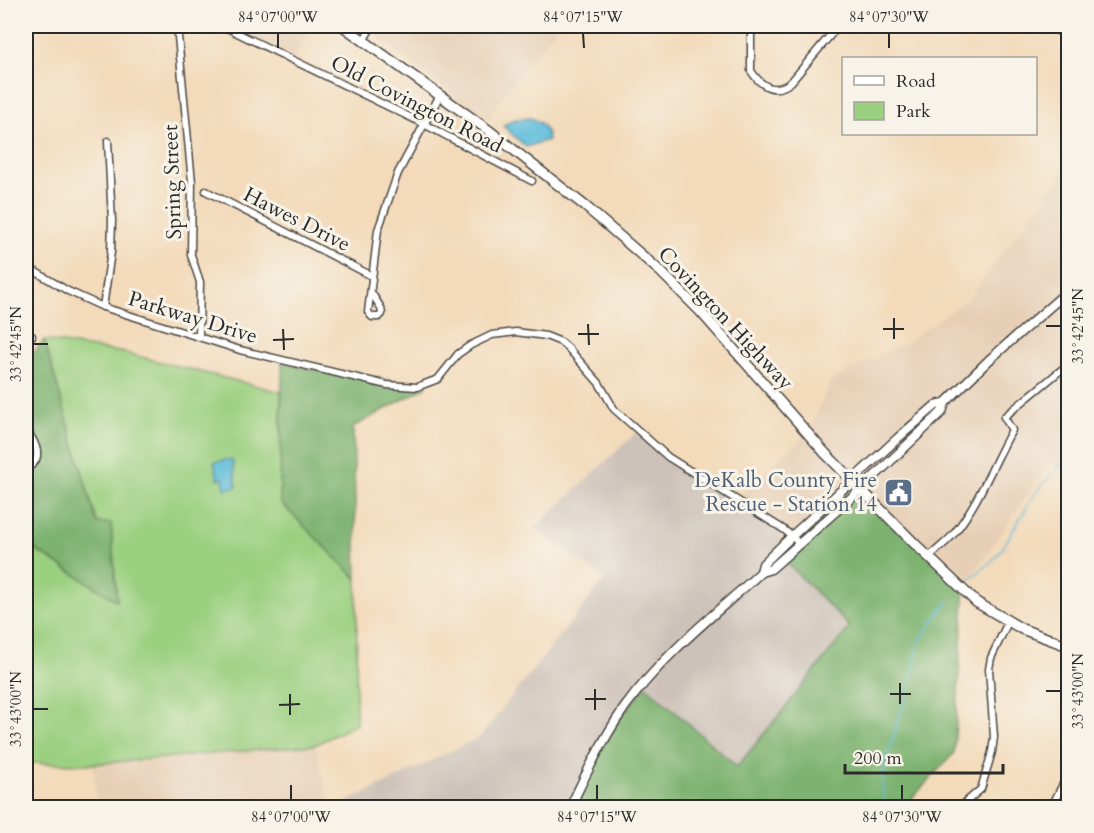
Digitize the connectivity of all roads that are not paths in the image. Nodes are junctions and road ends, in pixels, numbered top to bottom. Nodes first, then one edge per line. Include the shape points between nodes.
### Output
1 (177, 26) edge
2 (223, 26) edge
3 (343, 26) edge
4 (372, 26) edge
5 (751, 26) edge
6 (838, 26) edge
7 (1046, 26) edge
8 (1068, 35) edge
9 (363, 41) junction
10 (440, 95) junction
11 (424, 124) junction
12 (108, 141) dead end
13 (532, 181) dead end
14 (206, 191) dead end
15 (26, 266) edge
16 (372, 276) junction
17 (1068, 291) edge
18 (371, 292) dead end
19 (103, 307) junction
20 (199, 336) junction
21 (1066, 366) dead end
22 (945, 403) junction
23 (26, 429) edge
24 (26, 469) edge
25 (852, 481) junction
26 (861, 489) junction
27 (792, 536) junction
28 (799, 544) junction
29 (928, 557) junction
30 (761, 572) junction
31 (1008, 622) junction
32 (1068, 646) edge
33 (1066, 765) dead end
34 (570, 807) edge
35 (959, 807) edge
36 (1051, 807) edge

1 - 20 street, Spring Street via 192,182 191,255 200,282
2 - 11 street, Old Covington Road
3 - 9 main road, Covington Highway
4 - 9 street
5 - 6 street via 751,71 765,87 775,89 791,82
7 - 8 street
9 - 10 main road, Covington Highway
10 - 11 street
10 - 25 main road, Covington Highway via 585,206 661,272
11 - 13 street, Old Covington Road
11 - 16 street via 398,173 378,230
12 - 19 street via 112,231
14 - 16 street, Hawes Drive
15 - 19 street, Parkway Drive
16 - 18 street
17 - 22 main road
19 - 20 street, Parkway Drive
20 - 27 street, Parkway Drive via 240,351 387,385 417,387 438,379 458,354 485,338 516,332 546,336 568,348 599,383 614,409 668,458
21 - 29 street via 1004,417 1012,430 977,501 955,533
22 - 25 main road via 936,405
22 - 26 main road via 942,412
23 - 24 street via 36,444 38,458
25 - 26 main road, Covington Highway
25 - 27 main road
26 - 28 main road
26 - 29 main road, Covington Highway
27 - 28 street, Parkway Drive
27 - 30 main road via 763,564
28 - 30 main road via 771,569
29 - 31 main road, Covington Highway via 976,602
30 - 34 main road via 673,653 626,705
31 - 32 main road, Covington Highway
31 - 35 street via 989,669 992,752 981,789
33 - 36 street via 1067,776

